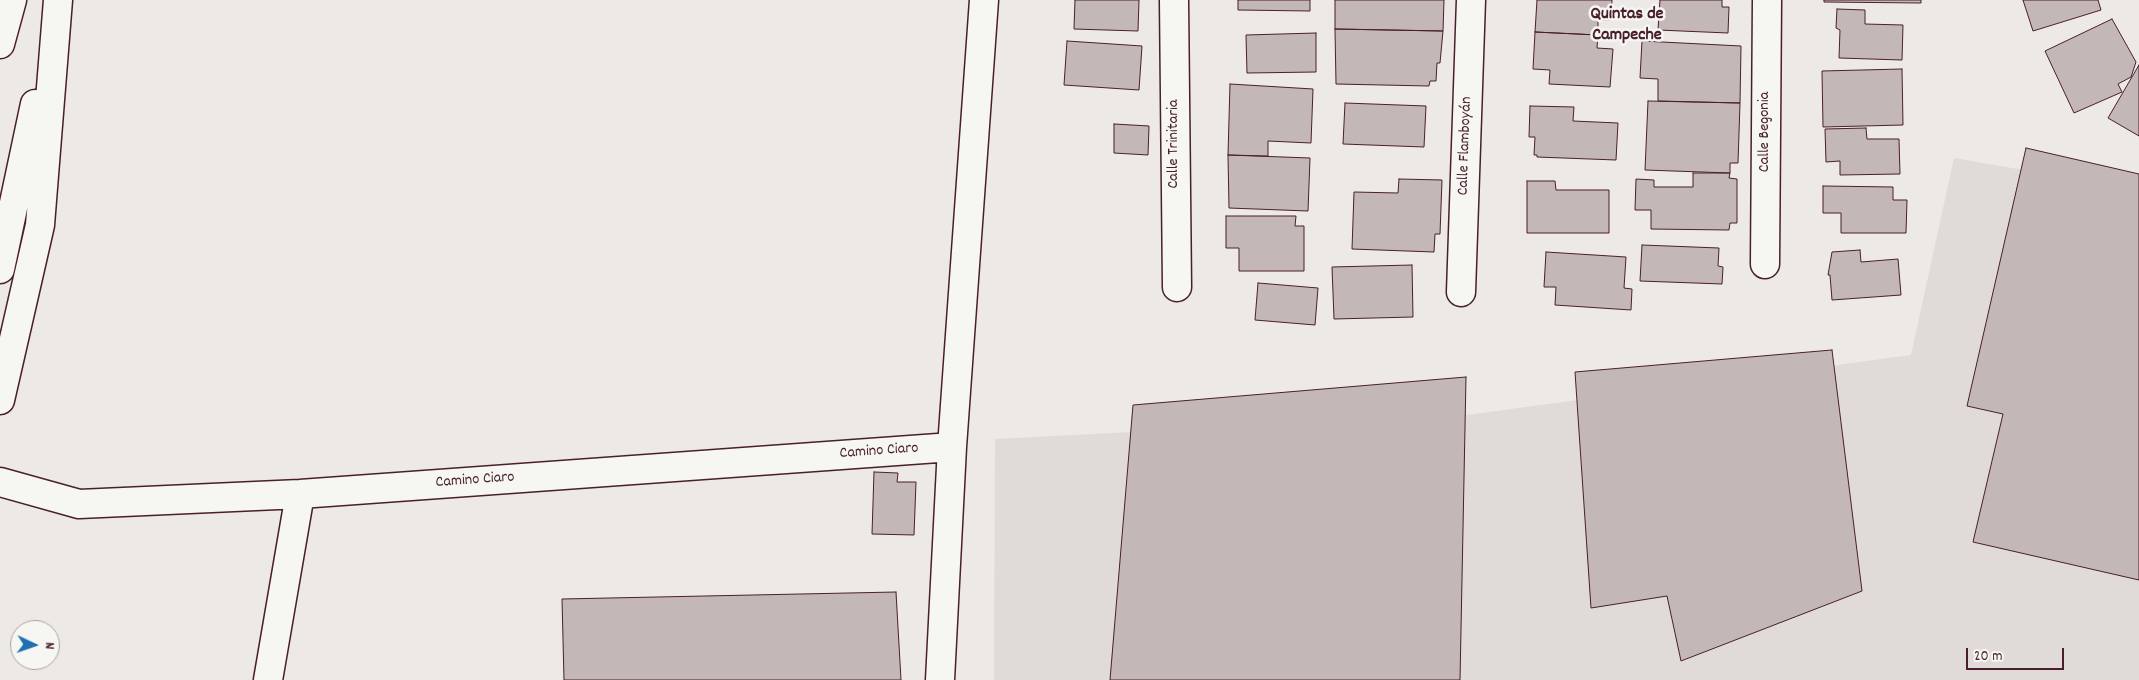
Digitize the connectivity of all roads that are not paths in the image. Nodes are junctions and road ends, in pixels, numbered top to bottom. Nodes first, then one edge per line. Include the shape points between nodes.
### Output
1 (12, 0) edge
2 (58, 0) edge
3 (984, 0) edge
4 (1174, 0) edge
5 (1471, 0) edge
6 (1767, 0) edge
7 (0, 44) edge
8 (1765, 264) dead end
9 (0, 269) edge
10 (1177, 287) dead end
11 (1461, 292) dead end
12 (0, 400) edge
13 (952, 447) junction
14 (0, 482) edge
15 (300, 494) junction
16 (268, 680) edge
17 (940, 680) edge

1 - 7 main road
2 - 9 main road
2 - 12 main road via 40,225
3 - 13 main road
4 - 10 main road, Calle Trinitaria
5 - 11 main road, Calle Flamboyán
6 - 8 main road, Calle Begonia
13 - 15 main road, Camino Ciaro
13 - 17 main road
14 - 15 main road, Camino Ciaro via 79,504
15 - 16 main road

